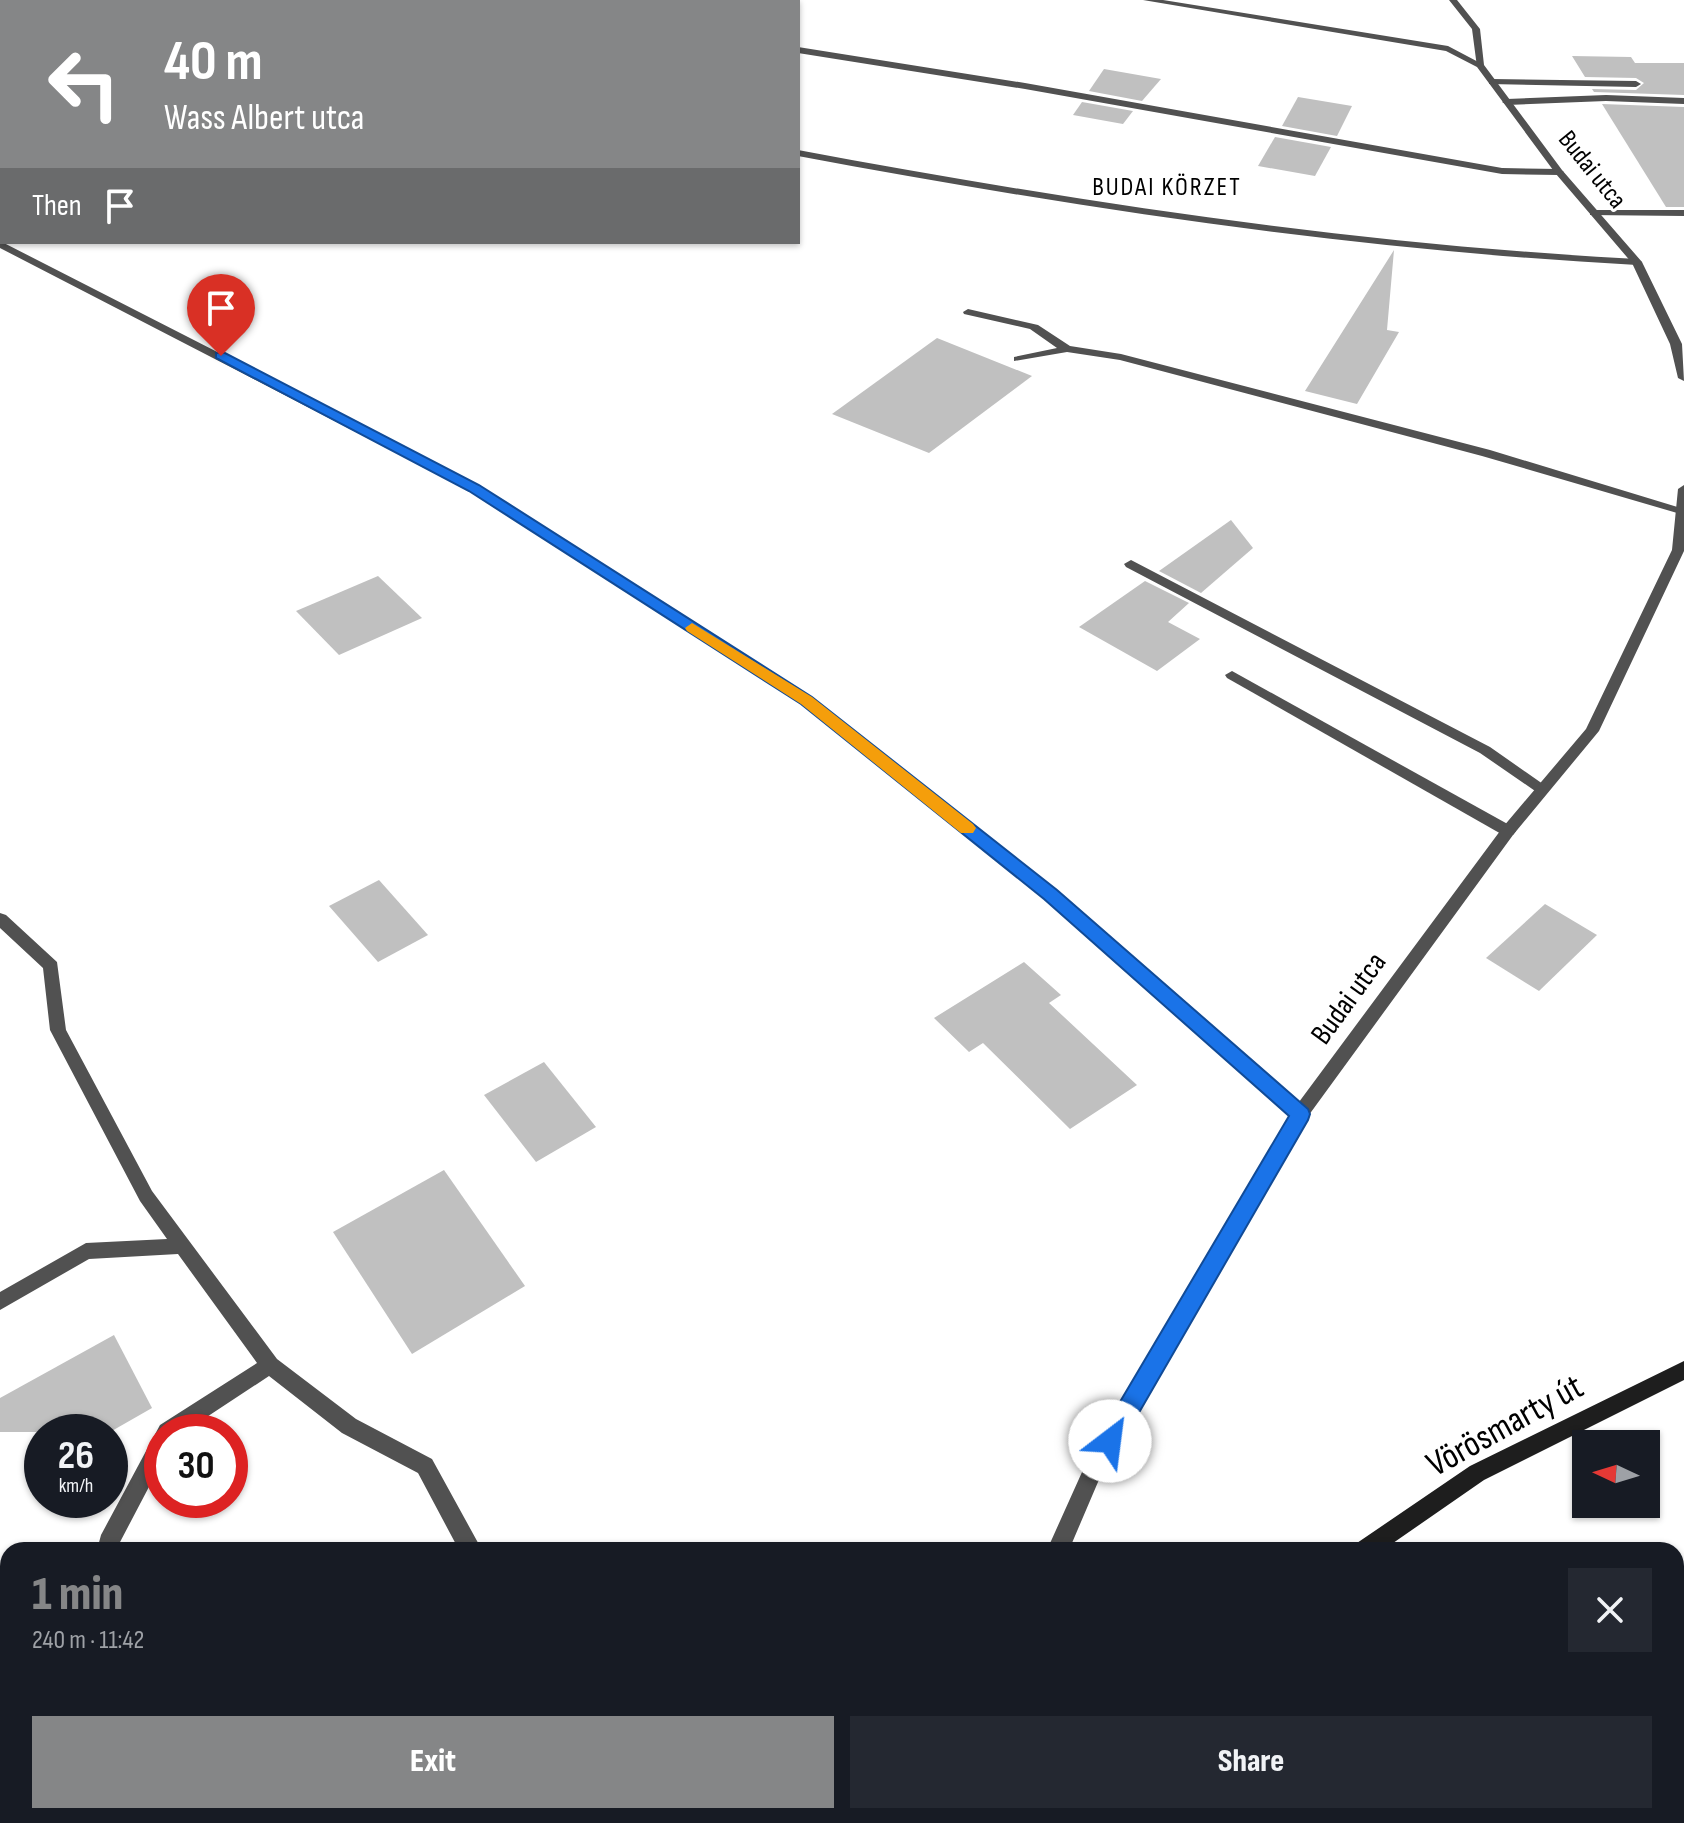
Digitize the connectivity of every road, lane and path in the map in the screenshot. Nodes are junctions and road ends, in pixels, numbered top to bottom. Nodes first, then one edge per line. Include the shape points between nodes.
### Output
1 (1147, 0) edge
2 (1453, 0) edge
3 (800, 50) edge
4 (1480, 65) junction
5 (1492, 82) junction
6 (1636, 84) dead end
7 (1684, 101) edge
8 (1507, 102) junction
9 (800, 153) edge
10 (1559, 172) junction
11 (1594, 213) junction
12 (1684, 213) edge
13 (0, 244) edge
14 (1637, 262) junction
15 (968, 312) dead end
16 (1067, 349) junction
17 (1018, 359) dead end
18 (1684, 378) edge
19 (1684, 489) edge
20 (1681, 512) junction
21 (1131, 564) dead end
22 (1232, 675) dead end
23 (1543, 789) junction
24 (1508, 831) junction
25 (0, 919) edge
26 (1300, 1114) junction
27 (183, 1246) junction
28 (0, 1302) edge
29 (270, 1365) junction
30 (1684, 1370) edge
31 (195, 1414) edge
32 (144, 1475) edge
33 (109, 1542) edge
34 (467, 1542) edge
35 (1062, 1542) edge
36 (1377, 1542) edge

1 - 4 street via 1448,49
2 - 4 street, Budai utca via 1476,29
3 - 10 street via 1502,171
4 - 5 street, Budai utca
5 - 6 street
5 - 8 street, Budai utca
7 - 8 street
8 - 10 street, Budai utca
9 - 14 street via 1317,236
10 - 11 street, Budai utca
11 - 12 street
11 - 14 street, Budai utca
13 - 26 street via 474,488 807,701 1051,895
14 - 18 street, Budai utca via 1676,344
15 - 16 street via 1034,327
16 - 17 street
16 - 20 street via 1121,357 1486,453
19 - 20 street, Budai utca
20 - 23 street, Budai utca via 1678,550 1592,731
21 - 23 street via 1485,750
22 - 24 street
23 - 24 street, Budai utca
24 - 26 street, Budai utca
25 - 27 street via 51,966 58,1030 146,1196
26 - 35 street, Budai utca via 1094,1468
27 - 28 street via 86,1251
27 - 29 street
29 - 31 street
29 - 34 street via 349,1426 425,1466
30 - 36 street, Vörösmarty út via 1477,1473
32 - 33 street

